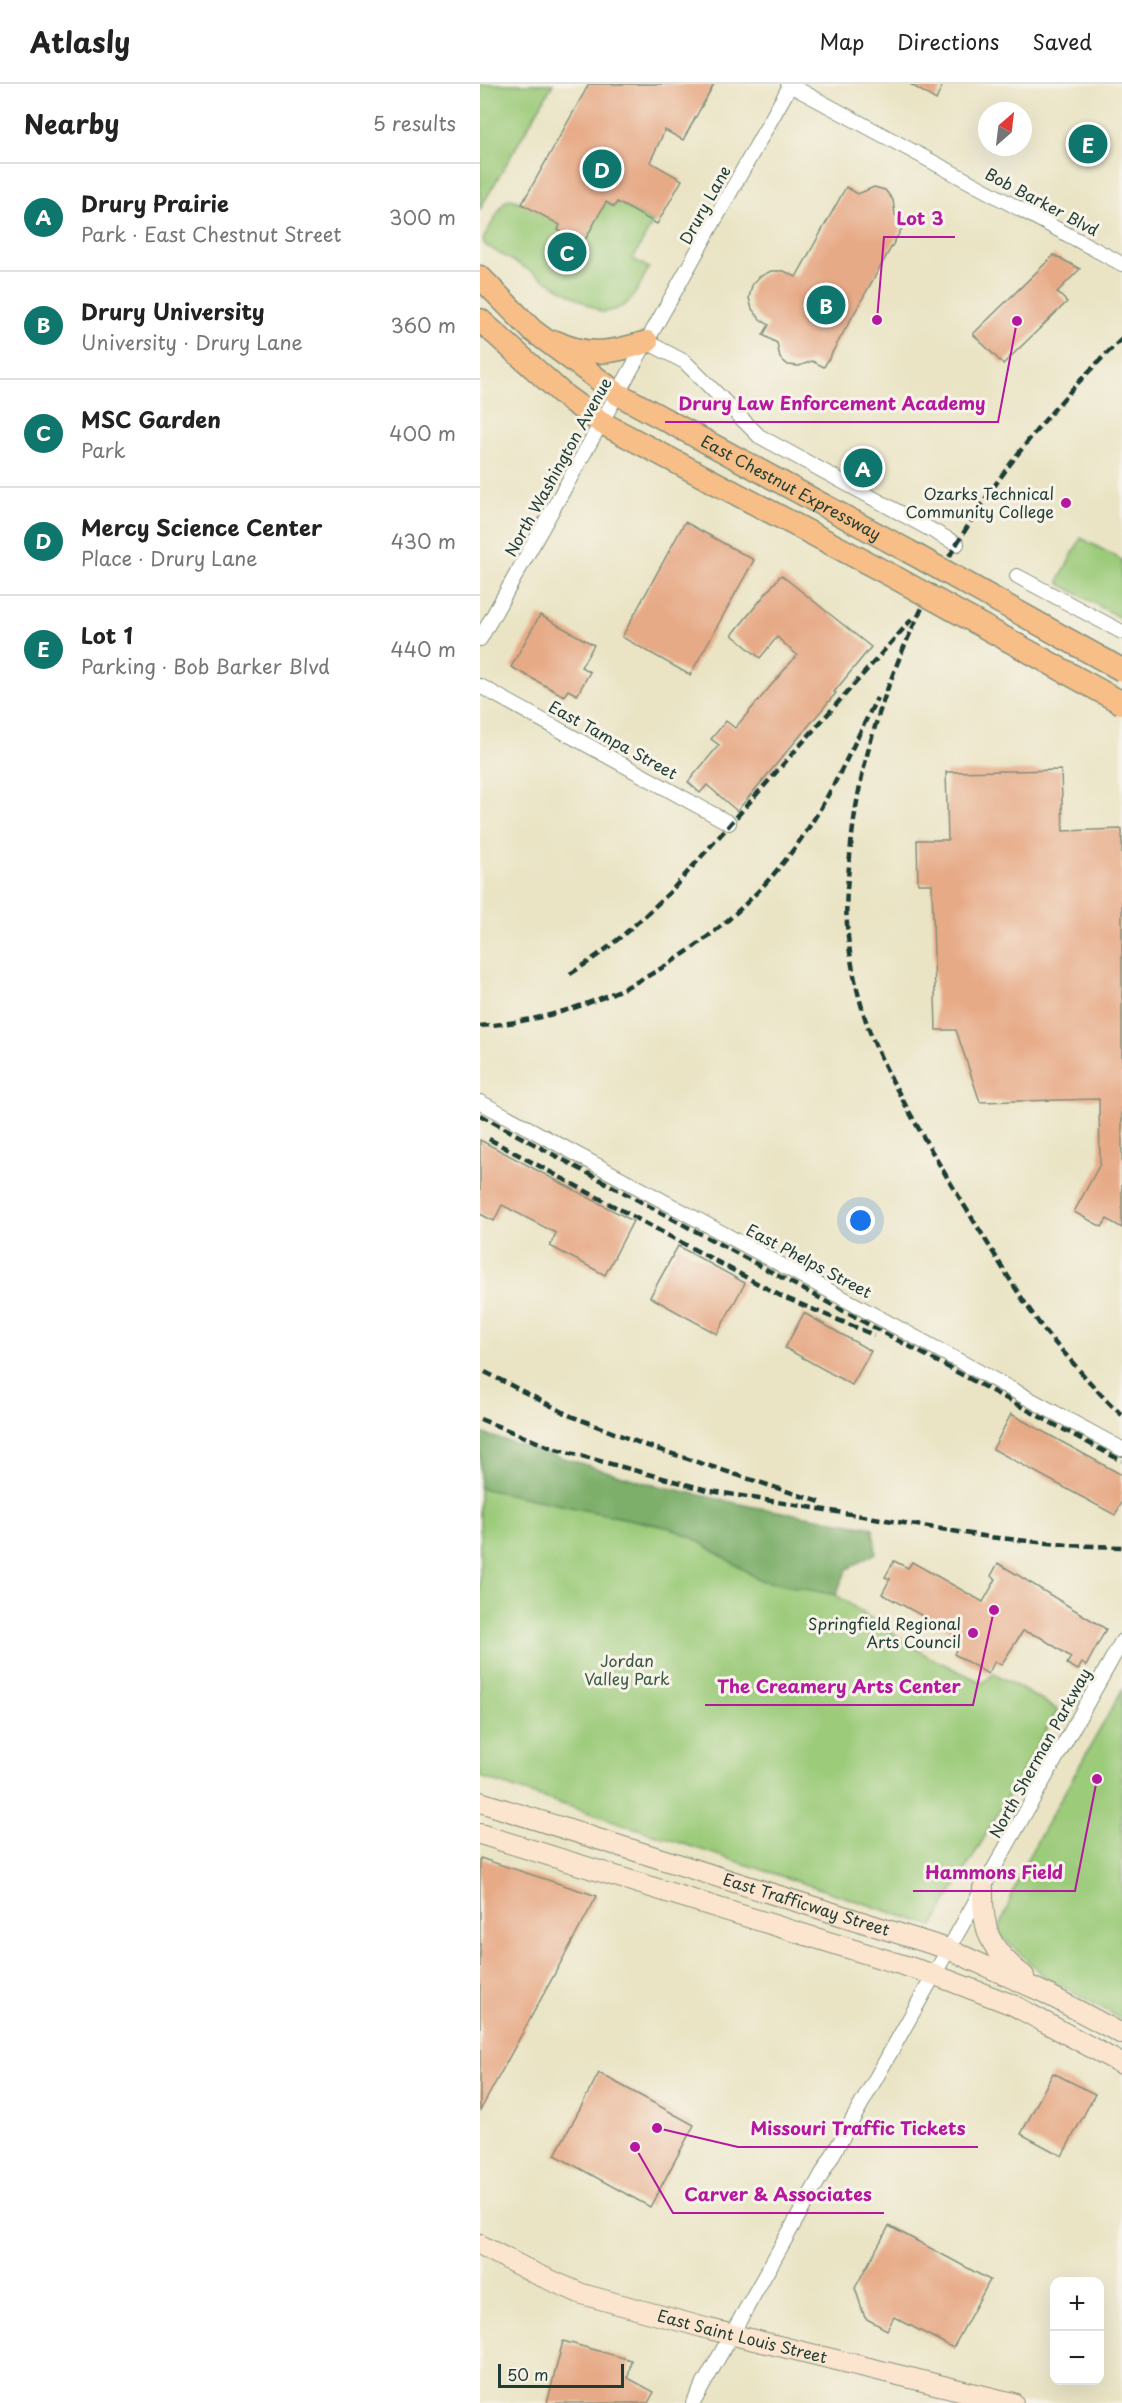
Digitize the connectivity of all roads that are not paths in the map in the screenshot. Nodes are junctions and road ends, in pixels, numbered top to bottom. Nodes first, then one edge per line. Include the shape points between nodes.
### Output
1 (790, 84) edge
2 (1122, 264) edge
3 (480, 277) edge
4 (480, 320) edge
5 (532, 330) junction
6 (647, 342) junction
7 (618, 394) junction
8 (602, 423) junction
9 (957, 544) dead end
10 (1017, 576) dead end
11 (1122, 632) edge
12 (480, 639) edge
13 (1122, 670) edge
14 (480, 686) edge
15 (1122, 703) edge
16 (729, 823) dead end
17 (480, 1102) edge
18 (1122, 1449) edge
19 (1122, 1641) edge
20 (480, 1802) edge
21 (480, 1834) edge
22 (983, 1888) junction
23 (948, 1949) junction
24 (935, 1974) junction
25 (1045, 1993) junction
26 (1122, 2034) edge
27 (1122, 2064) edge
28 (480, 2245) edge
29 (731, 2334) junction
30 (693, 2403) edge
31 (1013, 2403) edge

1 - 2 street, Bob Barker Blvd
1 - 6 street, Drury Lane
3 - 5 main road, East Chestnut Expressway
4 - 8 main road, East Chestnut Expressway via 566,397
5 - 6 main road via 570,349 612,353
5 - 7 main road, East Chestnut Expressway
6 - 7 street, North Washington Avenue
6 - 9 street via 685,362 759,436
7 - 8 street, North Washington Avenue
7 - 13 main road, East Chestnut Expressway, bridge
8 - 12 street, North Washington Avenue
8 - 15 main road, East Chestnut Expressway, bridge
10 - 11 street
14 - 16 street, East Tampa Street
17 - 18 street, East Phelps Street
19 - 22 street, North Sherman Parkway
20 - 23 main road, East Trafficway Street
21 - 24 main road, East Trafficway Street
22 - 23 street, North Sherman Parkway
22 - 25 main road via 982,1916 990,1941 1008,1964
23 - 24 street, North Sherman Parkway
23 - 25 main road, East Trafficway Street
24 - 27 main road, East Trafficway Street via 1012,2005
24 - 29 street, North Sherman Parkway
25 - 26 main road, East Trafficway Street
28 - 29 main road, East Saint Louis Street via 582,2294
29 - 30 street, North Sherman Parkway
29 - 31 main road, East Saint Louis Street

